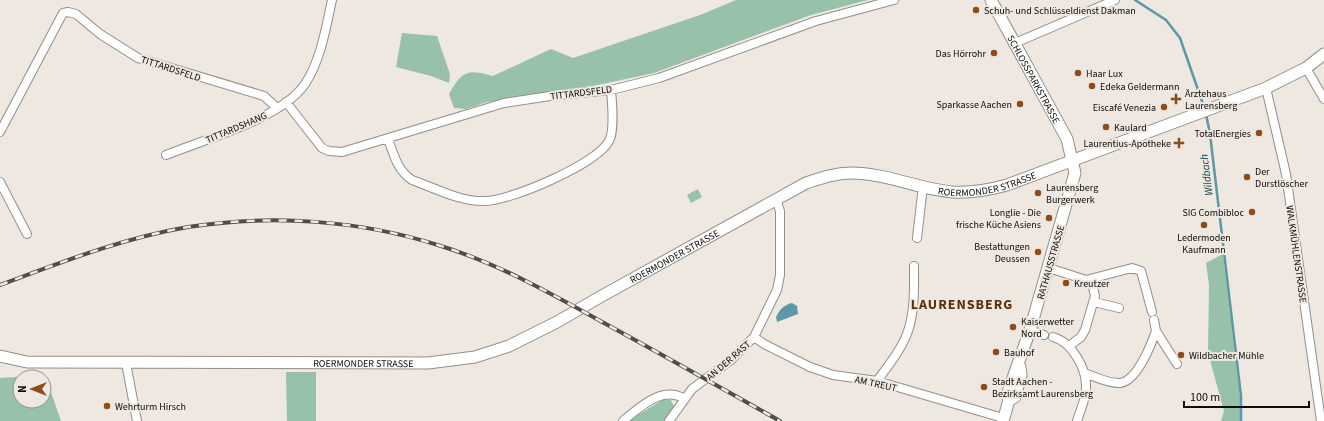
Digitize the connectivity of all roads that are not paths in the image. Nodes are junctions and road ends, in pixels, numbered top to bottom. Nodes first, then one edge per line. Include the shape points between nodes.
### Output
1 (332, 0) edge
2 (894, 0) edge
3 (991, 0) edge
4 (1115, 0) edge
5 (1015, 42) junction
6 (1324, 54) edge
7 (1306, 68) junction
8 (1266, 88) junction
9 (611, 90) junction
10 (1324, 99) edge
11 (286, 102) junction
12 (277, 108) junction
13 (0, 132) edge
14 (388, 139) junction
15 (166, 155) dead end
16 (1072, 161) junction
17 (0, 182) edge
18 (923, 186) junction
19 (776, 199) junction
20 (27, 234) dead end
21 (917, 238) dead end
22 (914, 266) dead end
23 (1049, 268) junction
24 (1091, 279) junction
25 (1094, 302) junction
26 (1119, 308) dead end
27 (1030, 330) junction
28 (1156, 331) junction
29 (1044, 335) dead end
30 (754, 337) junction
31 (1053, 337) dead end
32 (1068, 346) junction
33 (0, 356) edge
34 (126, 363) junction
35 (1177, 364) dead end
36 (1084, 373) junction
37 (877, 381) junction
38 (685, 399) junction
39 (1003, 420) edge
40 (137, 421) edge
41 (623, 421) edge
42 (669, 421) edge
43 (1077, 421) edge
44 (1321, 421) edge

1 - 11 street, TITTARDSHANG via 313,69 301,89
2 - 9 street, TITTARDSFELD via 816,21 663,77
3 - 5 main road, SCHLOSSPARKSTRASSE
4 - 5 street
5 - 16 main road, SCHLOSSPARKSTRASSE via 1067,139
6 - 7 main road, ROERMONDER STRASSE
7 - 8 main road, ROERMONDER STRASSE
7 - 10 street
8 - 16 main road, ROERMONDER STRASSE
8 - 44 street, WALKMÜHLENSTRASSE via 1286,174
9 - 14 street, TITTARDSFELD via 504,103
9 - 14 street via 611,135 604,148 552,180 496,200 486,202 460,198 412,180 398,167
11 - 12 street, TITTARDSHANG
11 - 14 street, TITTARDSFELD via 317,143 329,151 342,152
12 - 13 street, TITTARDSFELD via 264,96 138,58 100,34 76,14 68,12 63,13
12 - 15 street, TITTARDSHANG via 264,117
16 - 18 main road, ROERMONDER STRASSE via 987,190 952,192
16 - 23 main road, RATHAUSSTRASSE via 1074,178
17 - 20 street
18 - 19 main road, ROERMONDER STRASSE via 877,176 833,174 806,183
18 - 21 street
19 - 30 street, AN DER RAST via 780,211 780,275 777,290
19 - 34 main road, ROERMONDER STRASSE via 557,322 509,346 475,357 428,363
22 - 37 street via 913,300 908,331 895,357
23 - 24 street via 1086,280
23 - 27 main road, RATHAUSSTRASSE
24 - 25 street
24 - 28 street via 1132,268 1141,271
25 - 26 street
25 - 32 street via 1081,337
27 - 29 street
27 - 39 main road, RATHAUSSTRASSE via 1020,363 1021,375 1015,397 1009,400
28 - 35 street
28 - 36 street via 1148,353 1131,376 1123,382 1116,383
30 - 37 street, AM TREUT via 810,367 833,375
30 - 38 street, AN DER RAST via 731,360 692,390
31 - 32 street
32 - 36 street
33 - 34 main road, ROERMONDER STRASSE via 27,362
34 - 40 street
36 - 43 street via 1085,396
37 - 39 street, AM TREUT
38 - 41 street via 677,394 660,396 643,405
38 - 42 street, AN DER RAST

